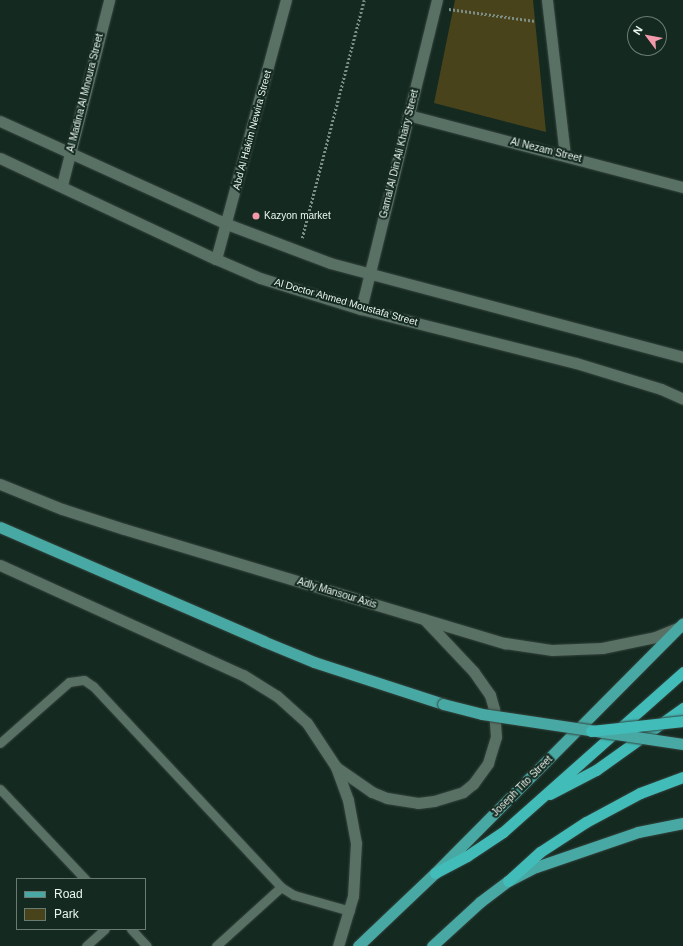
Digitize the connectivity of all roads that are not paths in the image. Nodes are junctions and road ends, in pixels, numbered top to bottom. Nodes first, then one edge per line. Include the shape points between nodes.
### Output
1 (109, 0) edge
2 (286, 0) edge
3 (547, 0) edge
4 (436, 3) edge
5 (408, 115) junction
6 (0, 121) edge
7 (71, 151) junction
8 (565, 155) junction
9 (0, 158) edge
10 (62, 185) junction
11 (683, 187) edge
12 (227, 224) junction
13 (216, 259) junction
14 (369, 273) junction
15 (361, 309) junction
16 (683, 357) edge
17 (683, 399) edge
18 (0, 484) edge
19 (0, 526) edge
20 (0, 565) edge
21 (422, 618) junction
22 (682, 625) edge
23 (683, 672) edge
24 (683, 708) edge
25 (683, 721) edge
26 (591, 731) junction
27 (0, 743) edge
28 (683, 744) edge
29 (336, 767) junction
30 (683, 777) edge
31 (0, 789) edge
32 (541, 798) junction
33 (683, 823) edge
34 (435, 872) junction
35 (84, 878) edge
36 (508, 881) junction
37 (281, 887) junction
38 (350, 911) junction
39 (104, 930) edge
40 (132, 930) edge
41 (86, 946) edge
42 (146, 946) edge
43 (216, 946) edge
44 (338, 946) edge
45 (358, 946) edge
46 (432, 946) edge

1 - 7 street, Al Madina Al Mnoura Street
2 - 12 street, Abd Al Hakim Newira Street
3 - 8 street
4 - 5 street, Gamal Al Din Ali Khairy Street
5 - 8 street, Al Nezam Street
5 - 14 street, Gamal Al Din Ali Khairy Street
6 - 7 street
7 - 10 street, Al Madina Al Mnoura Street
7 - 12 street
8 - 11 street, Al Nezam Street
9 - 10 street, Al Doctor Ahmed Moustafa Street
10 - 13 street, Al Doctor Ahmed Moustafa Street
12 - 13 street, Abd Al Hakim Newira Street
12 - 14 street via 299,252
13 - 15 street, Al Doctor Ahmed Moustafa Street via 304,293
14 - 15 street, Gamal Al Din Ali Khairy Street
14 - 16 street
15 - 17 street, Al Doctor Ahmed Moustafa Street via 576,363 661,389
18 - 21 street, Adly Mansour Axis via 62,509 124,529
19 - 26 main road, bridge via 314,662 482,714
20 - 29 street via 261,684 307,722
21 - 22 street, Adly Mansour Axis via 505,643 552,650 602,648 626,644 655,637
21 - 29 street via 474,672 490,695 495,716 496,738 488,763 463,792 448,798 418,803 387,798 372,792
22 - 34 main road, Joseph Tito Street
23 - 32 highway
24 - 32 highway via 596,770 568,787
25 - 26 highway, bridge
26 - 28 main road, bridge
27 - 37 lane via 69,682 79,679 89,682
29 - 38 street via 348,800 356,843 356,870
30 - 36 highway via 640,793 593,818 540,852
31 - 35 lane
32 - 34 highway via 486,844
33 - 36 main road via 638,832 567,854
34 - 45 main road, Joseph Tito Street
36 - 46 main road via 480,902
37 - 38 lane via 300,897
37 - 43 lane
38 - 44 street
39 - 41 lane
40 - 42 lane

